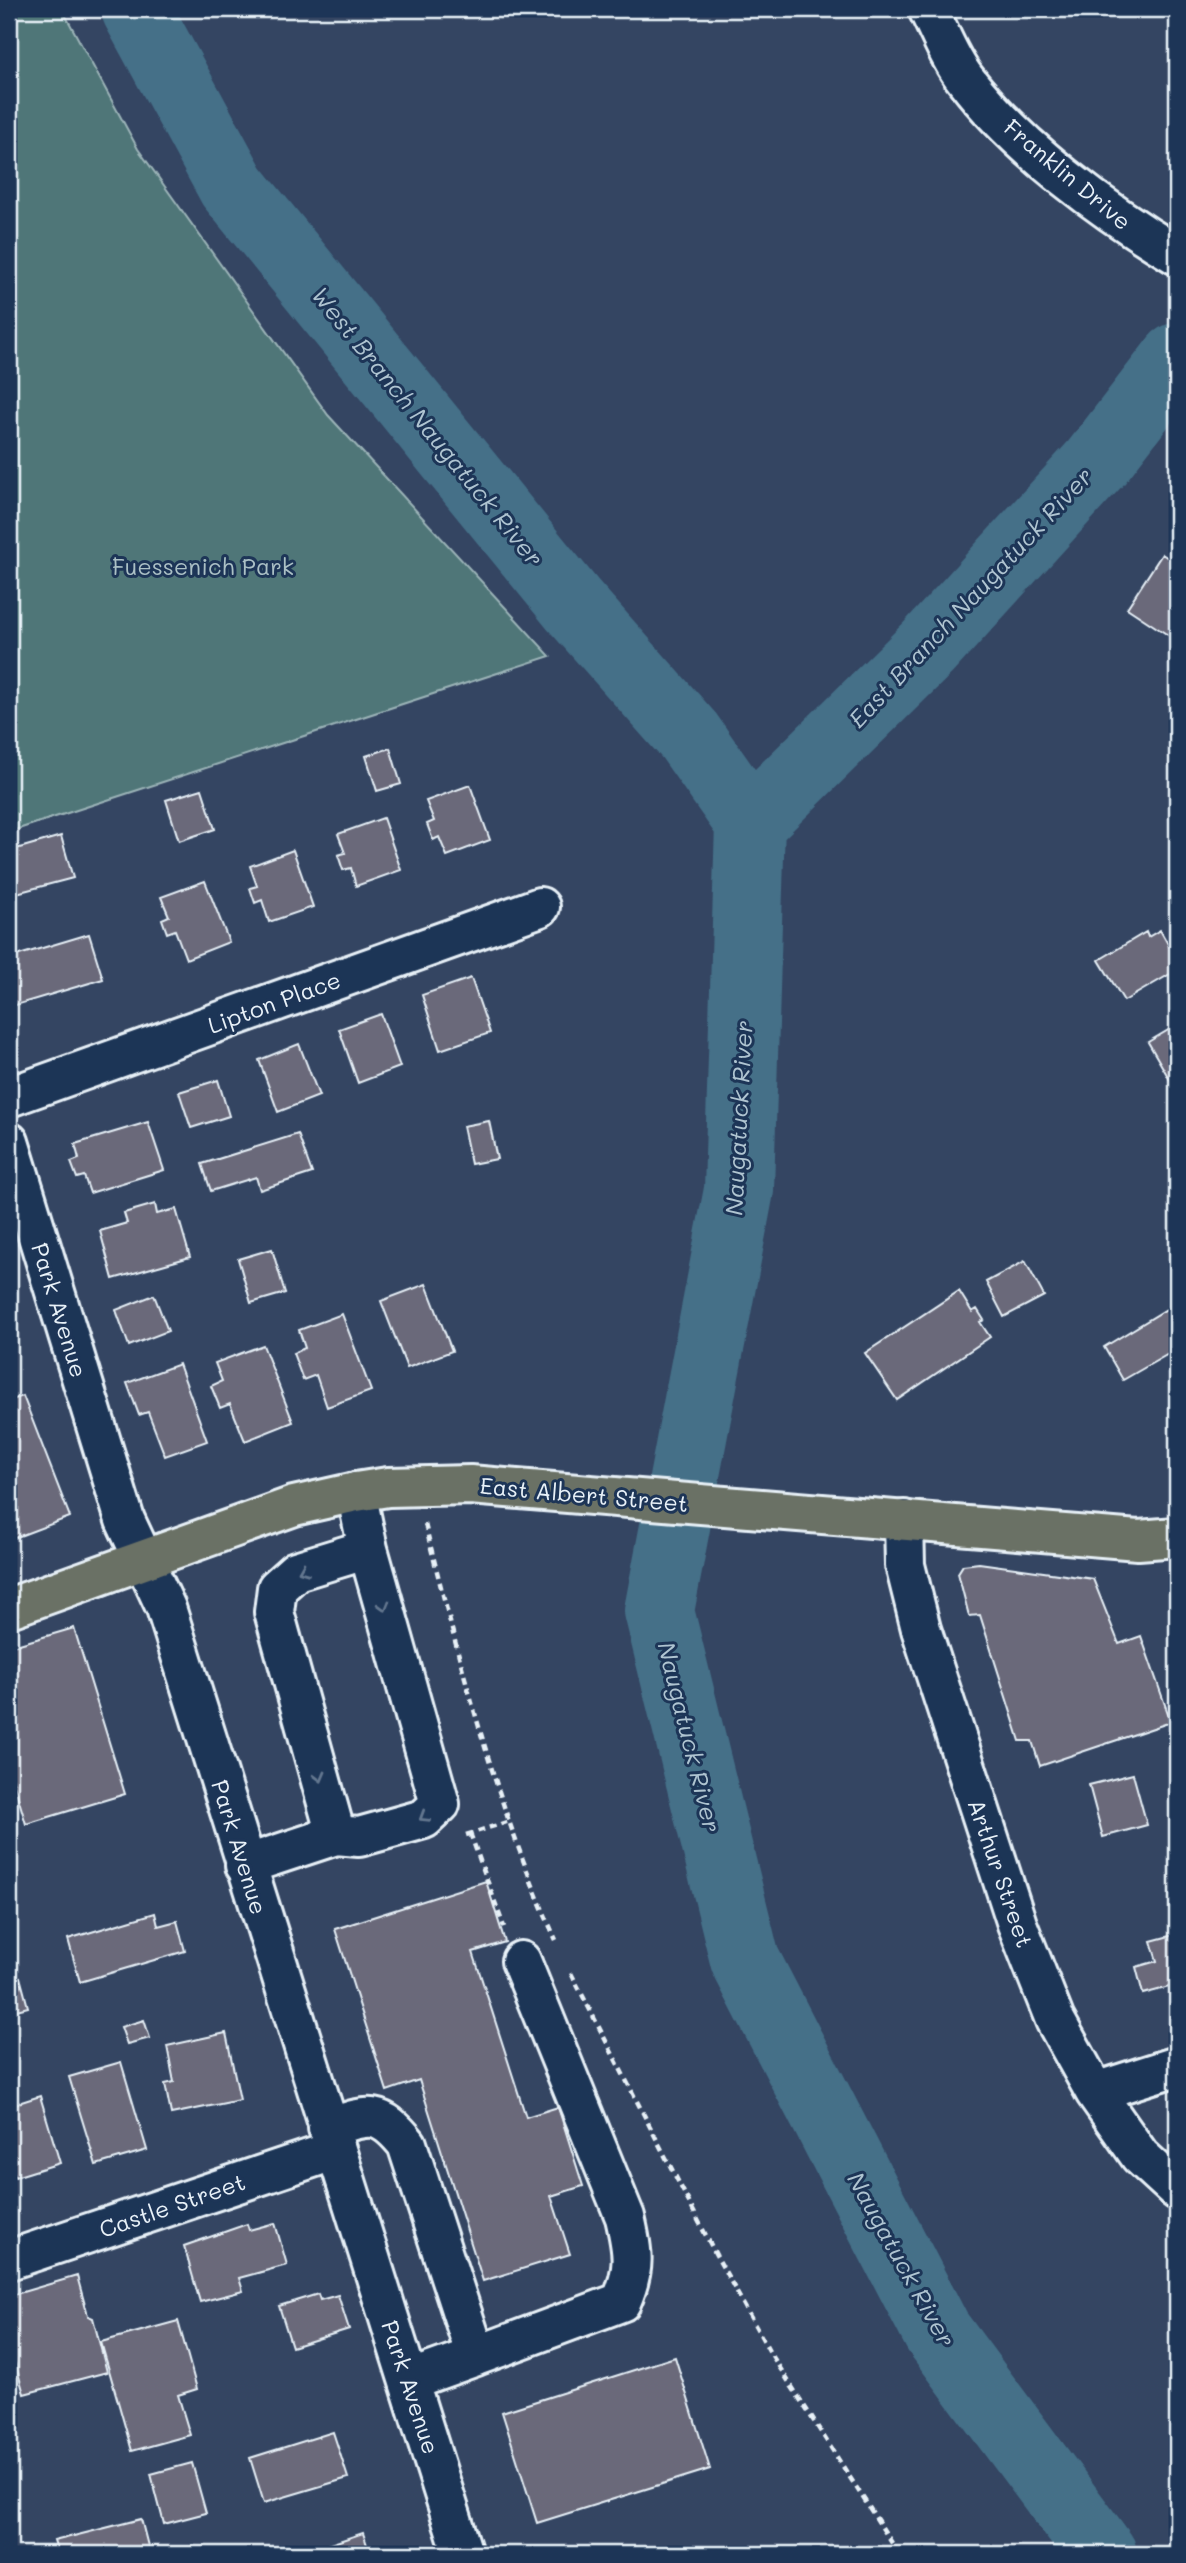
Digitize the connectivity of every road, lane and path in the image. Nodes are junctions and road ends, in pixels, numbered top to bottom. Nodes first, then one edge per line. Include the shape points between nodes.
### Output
1 (928, 9) edge
2 (1177, 255) edge
3 (540, 907) dead end
4 (9, 1097) edge
5 (9, 1142) edge
6 (418, 1486) junction
7 (356, 1492) junction
8 (904, 1520) junction
9 (1177, 1537) edge
10 (368, 1549) junction
11 (142, 1559) junction
12 (9, 1608) edge
13 (440, 1804) junction
14 (336, 1835) junction
15 (245, 1865) junction
16 (558, 1943) dead end
17 (521, 1961) joint
18 (569, 1968) dead end
19 (1177, 2066) edge
20 (1095, 2092) junction
21 (332, 2139) junction
22 (1177, 2189) edge
23 (9, 2260) edge
24 (476, 2356) junction
25 (409, 2380) junction
26 (463, 2554) edge
27 (899, 2554) edge

1 - 2 street, Franklin Drive via 965,79 1021,141 1131,228
3 - 4 street, Lipton Place
5 - 11 street, Park Avenue via 125,1520
6 - 7 main road, East Albert Street
6 - 8 main road, East Albert Street via 470,1485
6 - 16 path via 468,1686 510,1821
7 - 10 street
7 - 11 main road, East Albert Street via 294,1506
8 - 9 main road, East Albert Street via 1138,1539
8 - 20 street, Arthur Street via 905,1565 921,1629 1017,1924 1055,2021
10 -> 13 street
10 -> 14 street via 296,1571 277,1588 274,1612
11 - 12 main road, East Albert Street
11 - 15 street, Park Avenue via 166,1608
13 -> 14 street via 425,1819 392,1830 359,1837
13 - 17 path via 463,1819
14 - 15 street
15 - 21 street, Park Avenue
17 - 24 street via 625,2217 633,2253 621,2302
18 - 27 path via 765,2343
19 - 20 street
20 - 22 street, Arthur Street via 1140,2156
21 - 23 street, Castle Street
21 - 24 street, Castle Street via 357,2118 376,2118 392,2125 407,2144
21 - 25 street, Park Avenue
24 - 25 street
25 - 26 street, Park Avenue

